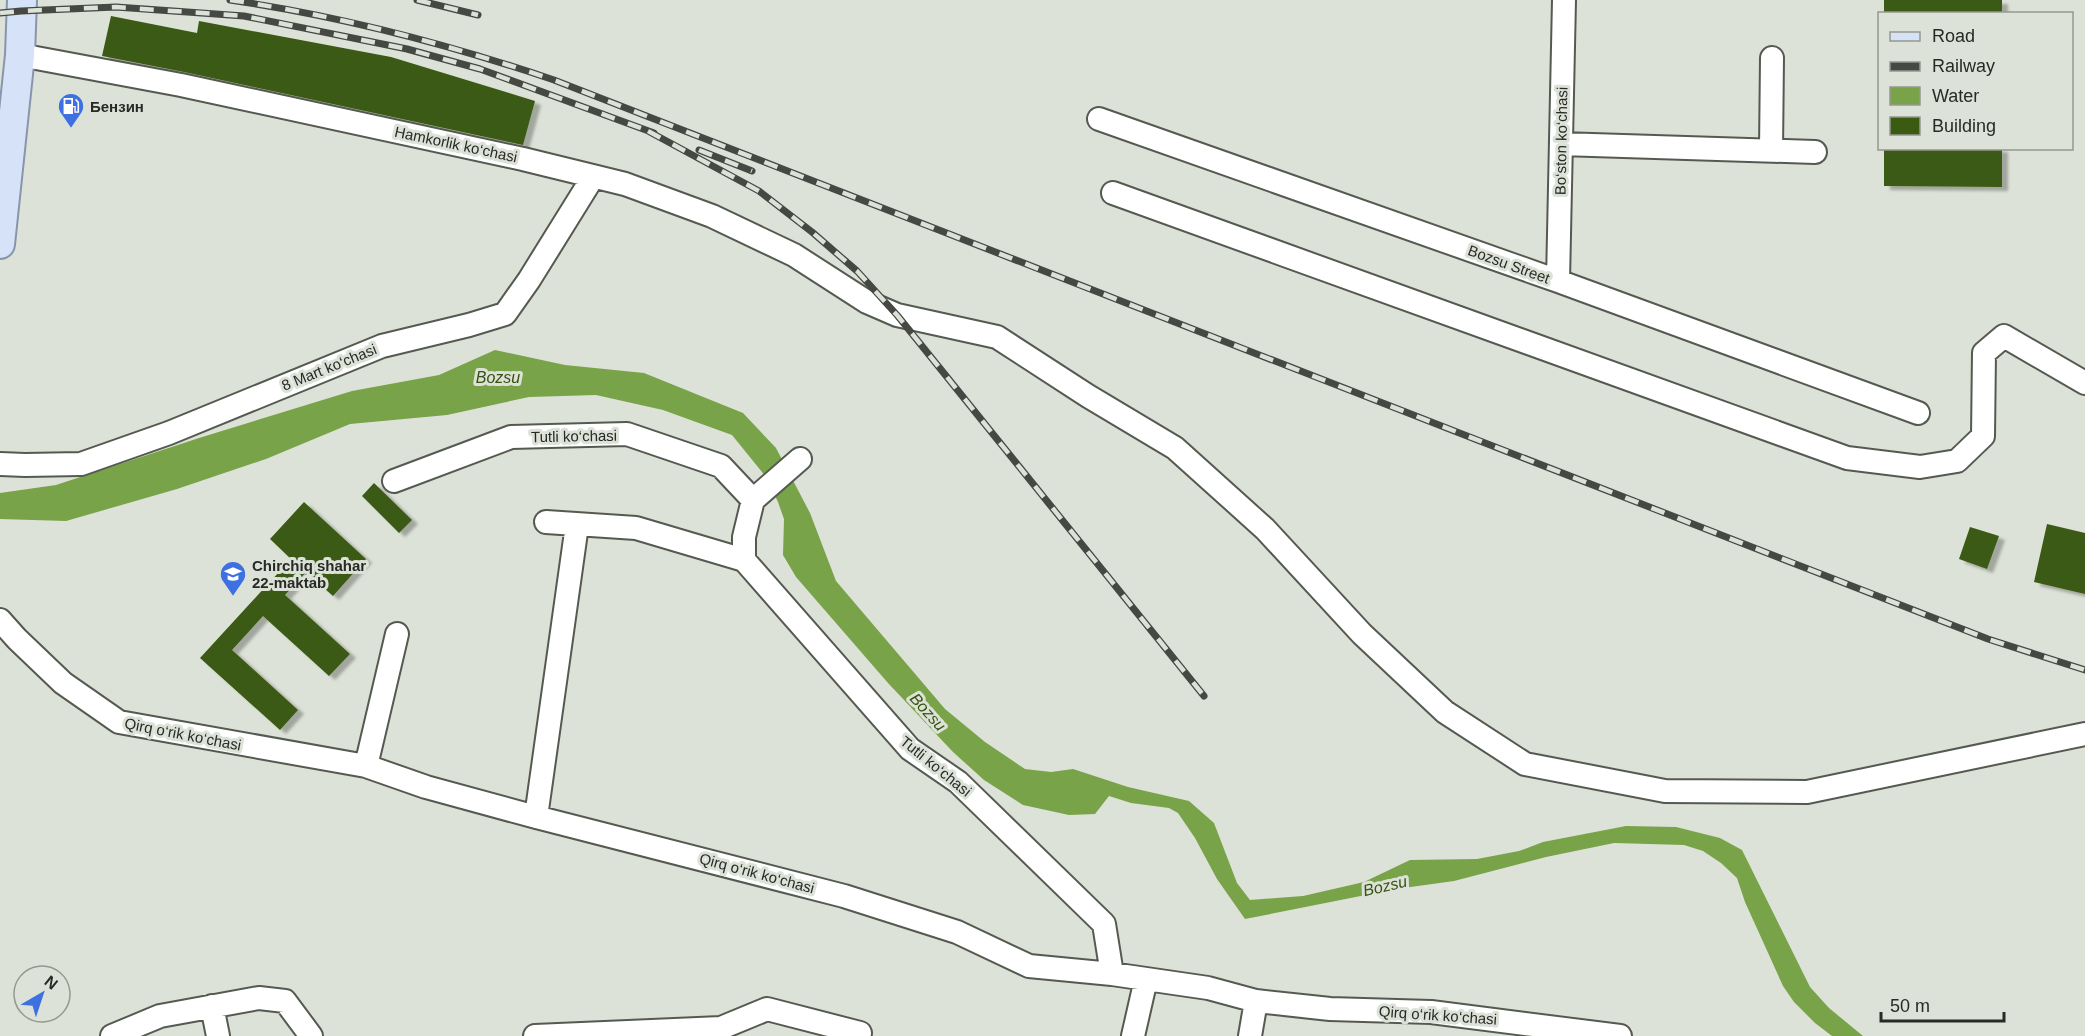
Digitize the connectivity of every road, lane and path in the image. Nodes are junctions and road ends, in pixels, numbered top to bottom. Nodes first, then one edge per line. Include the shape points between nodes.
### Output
1 (22, 0) edge
2 (1564, 0) edge
3 (20, 55) junction
4 (1772, 58) dead end
5 (1099, 119) dead end
6 (1561, 144) junction
7 (1771, 150) junction
8 (1815, 152) dead end
9 (594, 177) junction
10 (1113, 193) dead end
11 (0, 244) edge
12 (1558, 281) junction
13 (2085, 383) edge
14 (1918, 413) dead end
15 (800, 459) dead end
16 (0, 464) edge
17 (394, 481) dead end
18 (753, 500) junction
19 (546, 522) dead end
20 (578, 525) junction
21 (744, 560) junction
22 (0, 620) edge
23 (397, 634) dead end
24 (2085, 735) edge
25 (366, 766) junction
26 (536, 817) junction
27 (1112, 974) junction
28 (1146, 978) junction
29 (1256, 1001) junction
30 (212, 1006) junction
31 (1485, 1027) edge
32 (720, 1032) edge
33 (585, 1035) edge
34 (860, 1035) edge
35 (112, 1036) edge
36 (218, 1036) edge
37 (311, 1036) edge
38 (535, 1036) edge
39 (1133, 1036) edge
40 (1250, 1036) edge
41 (1620, 1036) edge

1 - 3 main road
2 - 6 street, Bo‘ston ko‘chasi
3 - 9 street, Hamkorlik ko‘chasi via 181,85
3 - 11 main road
4 - 7 street
5 - 12 street, Bozsu Street
6 - 7 street
6 - 12 street, Bo‘ston ko‘chasi
7 - 8 street
9 - 16 street, 8 Mart ko‘chasi via 505,314 382,346 169,433 81,464
9 - 24 street, Hamkorlik ko‘chasi via 625,184 712,216 794,255 867,302 897,315 997,337 1175,448 1265,529 1362,634 1445,711 1525,764 1665,791 1807,792
10 - 13 street via 1848,458 1920,467 1957,461 1983,436 1984,353 2004,336
12 - 14 street, Bozsu Street
15 - 18 street
17 - 18 street, Tutli ko‘chasi via 511,437 627,435 721,466
18 - 21 street via 744,537
19 - 20 street
20 - 21 street via 636,528
20 - 26 street
21 - 27 street, Tutli ko‘chasi via 910,749 958,782 1104,924
22 - 25 street, Qirq o‘rik ko‘chasi via 63,683 119,722
23 - 25 street
25 - 26 street, Qirq o‘rik ko‘chasi
26 - 27 street, Qirq o‘rik ko‘chasi via 844,896 957,932 1029,966
27 - 28 street, Qirq o‘rik ko‘chasi
28 - 29 street, Qirq o‘rik ko‘chasi
28 - 39 street
29 - 31 street, Qirq o‘rik ko‘chasi via 1330,1009 1431,1012
29 - 40 street
30 - 35 street via 160,1016
30 - 36 street
30 - 37 street via 259,998 285,1001
31 - 41 street, Qirq o‘rik ko‘chasi
32 - 33 street
32 - 34 street via 767,1008
33 - 38 street

